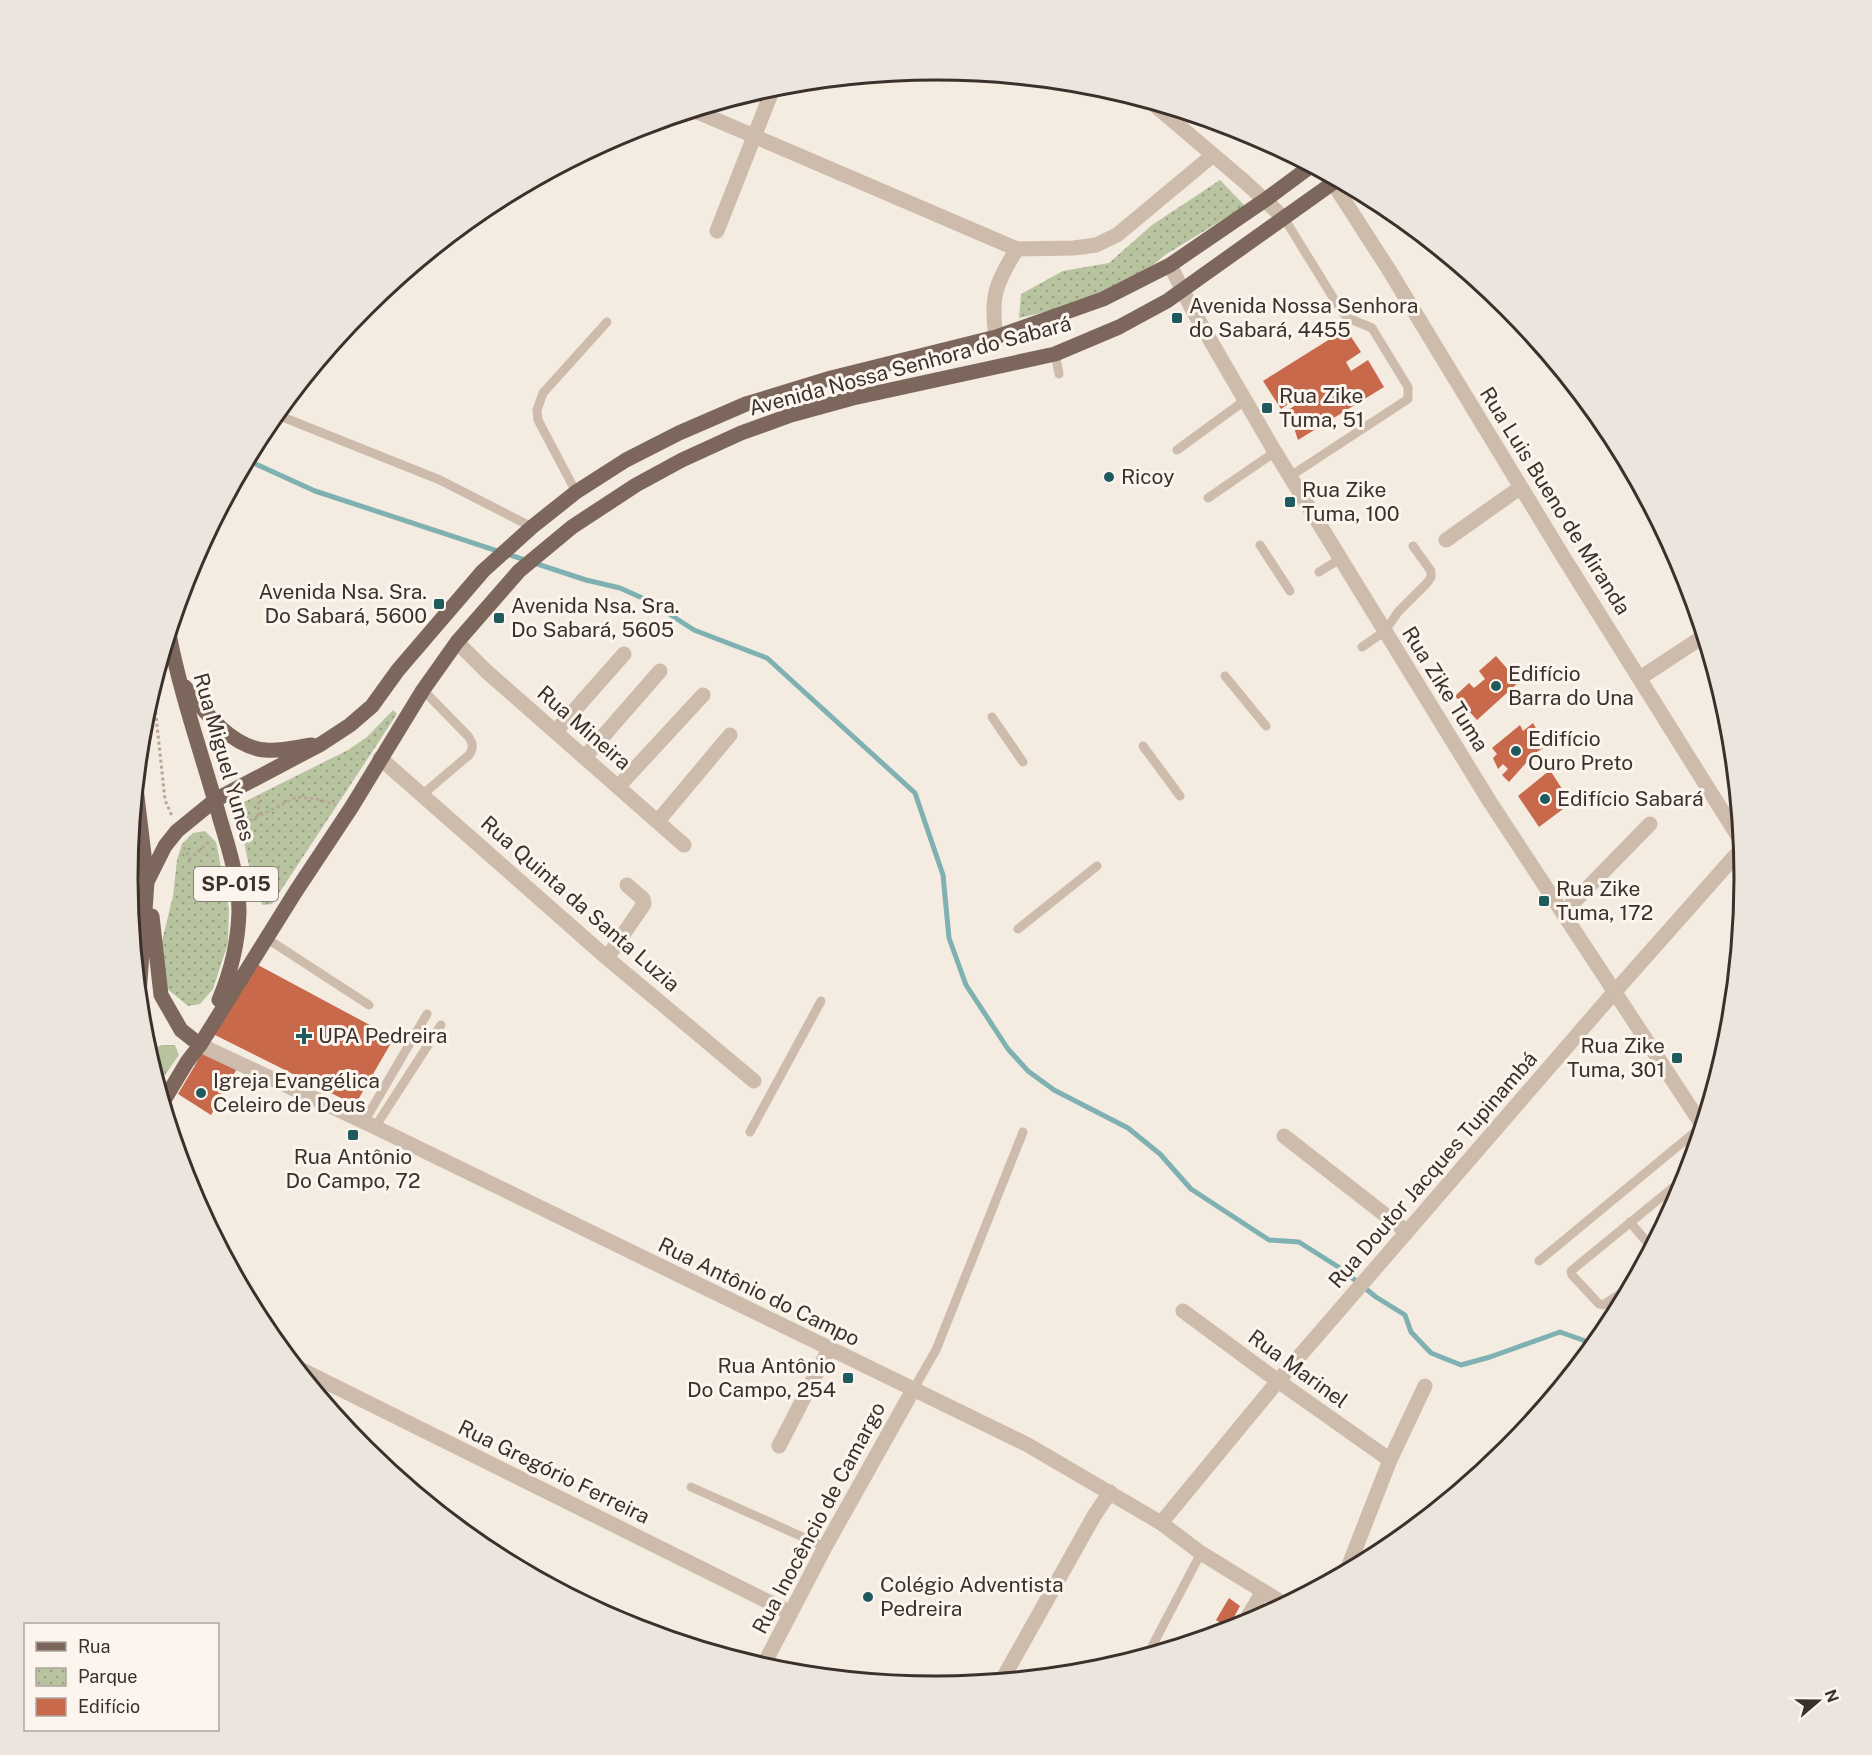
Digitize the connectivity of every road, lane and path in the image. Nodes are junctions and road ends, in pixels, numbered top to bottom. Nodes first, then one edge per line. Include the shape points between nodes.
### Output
1 (769, 98) edge
2 (1163, 113) edge
3 (704, 115) edge
4 (753, 136) junction
5 (1213, 155) junction
6 (1305, 170) edge
7 (1332, 184) edge
8 (1339, 189) edge
9 (1265, 200) junction
10 (1284, 218) junction
11 (717, 231) dead end
12 (1017, 249) junction
13 (1170, 264) junction
14 (1182, 291) junction
15 (607, 322) dead end
16 (996, 337) junction
17 (1055, 354) junction
18 (1059, 374) dead end
19 (1244, 401) junction
20 (284, 418) edge
21 (1177, 450) dead end
22 (1275, 452) junction
23 (1289, 477) junction
24 (1521, 487) junction
25 (576, 492) junction
26 (1208, 498) dead end
27 (532, 527) junction
28 (1446, 540) dead end
29 (1260, 545) dead end
30 (1413, 546) dead end
31 (1340, 559) junction
32 (1319, 572) dead end
33 (1290, 591) dead end
34 (1384, 631) junction
35 (1698, 640) edge
36 (457, 642) junction
37 (172, 648) edge
38 (1362, 648) dead end
39 (624, 654) dead end
40 (660, 671) dead end
41 (1225, 676) dead end
42 (1640, 678) junction
43 (178, 679) junction
44 (423, 690) junction
45 (703, 695) dead end
46 (156, 711) edge
47 (992, 717) dead end
48 (1266, 726) dead end
49 (556, 731) junction
50 (730, 735) dead end
51 (321, 744) junction
52 (1143, 746) dead end
53 (585, 756) junction
54 (380, 758) junction
55 (1023, 762) dead end
56 (618, 787) junction
57 (423, 794) junction
58 (1180, 796) dead end
59 (165, 800) dead end
60 (215, 800) junction
61 (351, 808) junction
62 (658, 821) junction
63 (140, 823) edge
64 (243, 823) dead end
65 (1650, 824) dead end
66 (1732, 827) edge
67 (209, 842) dead end
68 (684, 845) dead end
69 (186, 851) dead end
70 (1733, 858) edge
71 (1097, 866) dead end
72 (147, 882) junction
73 (627, 885) dead end
74 (1563, 913) junction
75 (1018, 929) dead end
76 (266, 938) junction
77 (142, 952) edge
78 (607, 958) junction
79 (1614, 994) junction
80 (821, 1001) dead end
81 (369, 1005) dead end
82 (426, 1014) dead end
83 (441, 1025) dead end
84 (200, 1045) junction
85 (754, 1081) joint
86 (773, 1091) junction
87 (168, 1094) edge
88 (1696, 1119) edge
89 (370, 1125) junction
90 (750, 1132) dead end
91 (1023, 1132) dead end
92 (1692, 1133) edge
93 (1284, 1136) dead end
94 (1670, 1189) edge
95 (1630, 1222) junction
96 (1407, 1232) junction
97 (1646, 1241) edge
98 (1539, 1261) dead end
99 (1614, 1298) edge
100 (1183, 1311) dead end
101 (829, 1349) junction
102 (313, 1375) edge
103 (1278, 1381) junction
104 (1425, 1386) dead end
105 (913, 1390) junction
106 (779, 1446) dead end
107 (1390, 1460) junction
108 (691, 1487) dead end
109 (1110, 1492) junction
110 (1161, 1523) junction
111 (825, 1547) junction
112 (1201, 1553) junction
113 (1351, 1559) edge
114 (1263, 1591) junction
115 (1276, 1599) edge
116 (1252, 1610) edge
117 (791, 1613) junction
118 (1153, 1645) edge
119 (768, 1657) edge
120 (1006, 1672) edge

1 - 4 street
2 - 5 street
3 - 4 street
4 - 11 street
4 - 12 street
5 - 9 street
5 - 12 street via 1117,235 1096,245
6 - 9 main road, Avenida Nossa Senhora do Sabará
7 - 10 main road, Avenida Nossa Senhora do Sabará
8 - 24 street, Rua Luis Bueno de Miranda
9 - 10 street
9 - 13 main road, Avenida Nossa Senhora do Sabará
10 - 14 main road, Avenida Nossa Senhora do Sabará
10 - 23 lane via 1342,312 1372,328 1409,394 1408,399
12 - 16 street via 997,283 992,315
13 - 14 street, Rua Zike Tuma
13 - 16 main road, Avenida Nossa Senhora do Sabará via 1103,298
14 - 17 main road, Avenida Nossa Senhora do Sabará via 1119,327
14 - 19 street, Rua Zike Tuma
15 - 25 lane via 543,393 537,410 538,420
16 - 25 main road, Avenida Nossa Senhora do Sabará via 831,378 746,404 626,460
17 - 18 lane
17 - 36 main road, Avenida Nossa Senhora do Sabará via 791,415 682,460 636,485 563,534 519,571
19 - 21 lane
19 - 22 street, Rua Zike Tuma
20 - 27 lane via 441,480
22 - 23 street, Rua Zike Tuma
22 - 26 lane
23 - 31 street, Rua Zike Tuma
24 - 28 street
24 - 42 street, Rua Luis Bueno de Miranda
25 - 27 main road, Avenida Nossa Senhora do Sabará
27 - 51 main road, Avenida Nossa Senhora do Sabará via 483,571 372,706
29 - 33 lane
30 - 34 lane via 1431,576
31 - 32 lane
31 - 34 street, Rua Zike Tuma
34 - 38 lane
34 - 74 street, Rua Zike Tuma
35 - 42 street
36 - 44 main road, Avenida Nossa Senhora do Sabará
36 - 49 street, Rua Mineira
37 - 43 main road, Rua Miguel Yunes / SP-015
39 - 49 street
40 - 53 street
41 - 48 lane
42 - 66 street, Rua Luis Bueno de Miranda
43 - 51 main road via 202,709 248,747 267,751
43 - 60 main road, Rua Miguel Yunes / SP-015
44 - 54 main road, Avenida Nossa Senhora do Sabará
44 - 57 lane via 468,736 472,749
45 - 56 street
46 - 59 path
47 - 55 lane
49 - 53 street, Rua Mineira
50 - 62 street
51 - 60 main road, Avenida Nossa Senhora do Sabará
52 - 58 lane
53 - 56 street, Rua Mineira
54 - 57 street, Rua Quinta da Santa Luzia
54 - 61 main road, Avenida Nossa Senhora do Sabará
56 - 62 street, Rua Mineira
57 - 78 street, Rua Quinta da Santa Luzia
60 - 72 main road, Avenida Nossa Senhora do Sabará via 177,831
60 - 84 main road, Rua Miguel Yunes / SP-015 via 235,870 239,911 232,969
61 - 64 path via 297,797
61 - 76 main road, Avenida Nossa Senhora do Sabará
62 - 68 street, Rua Mineira
63 - 72 main road
65 - 74 street
67 - 69 path via 190,859
70 - 79 street, Rua Doutor Jacques Tupinambá
71 - 75 lane
72 - 77 main road
72 - 84 main road via 161,995 181,1030
73 - 78 street via 644,904
74 - 79 street, Rua Zike Tuma
76 - 81 lane
76 - 84 main road, Avenida Nossa Senhora do Sabará
78 - 85 street, Rua Quinta da Santa Luzia
79 - 88 street, Rua Zike Tuma
79 - 96 street, Rua Doutor Jacques Tupinambá
80 - 86 lane
82 - 89 lane
83 - 89 lane
84 - 87 main road
84 - 89 street, Rua Antônio do Campo
85 - 86 lane
86 - 90 lane
89 - 101 street, Rua Antônio do Campo
91 - 105 lane via 936,1350
92 - 98 lane
93 - 96 street
94 - 95 lane
95 - 97 lane
95 - 99 lane via 1571,1271 1599,1304
96 - 103 street, Rua Doutor Jacques Tupinambá
100 - 103 street, Rua Marinel
101 - 105 street, Rua Antônio do Campo
101 - 106 street
102 - 117 street, Rua Gregório Ferreira
103 - 107 street, Rua Marinel
103 - 110 street, Rua Doutor Jacques Tupinambá
104 - 107 street
105 - 109 street, Rua Antônio do Campo via 1028,1445
105 - 111 street, Rua Inocêncio de Camargo
107 - 113 street
108 - 111 lane
109 - 110 street, Rua Antônio do Campo
109 - 120 street
110 - 112 street, Rua Antônio do Campo
111 - 117 street, Rua Inocêncio de Camargo
112 - 114 street, Rua Antônio do Campo
112 - 118 lane
114 - 115 street, Rua Antônio do Campo
114 - 116 street
117 - 119 street, Rua Inocêncio de Camargo

